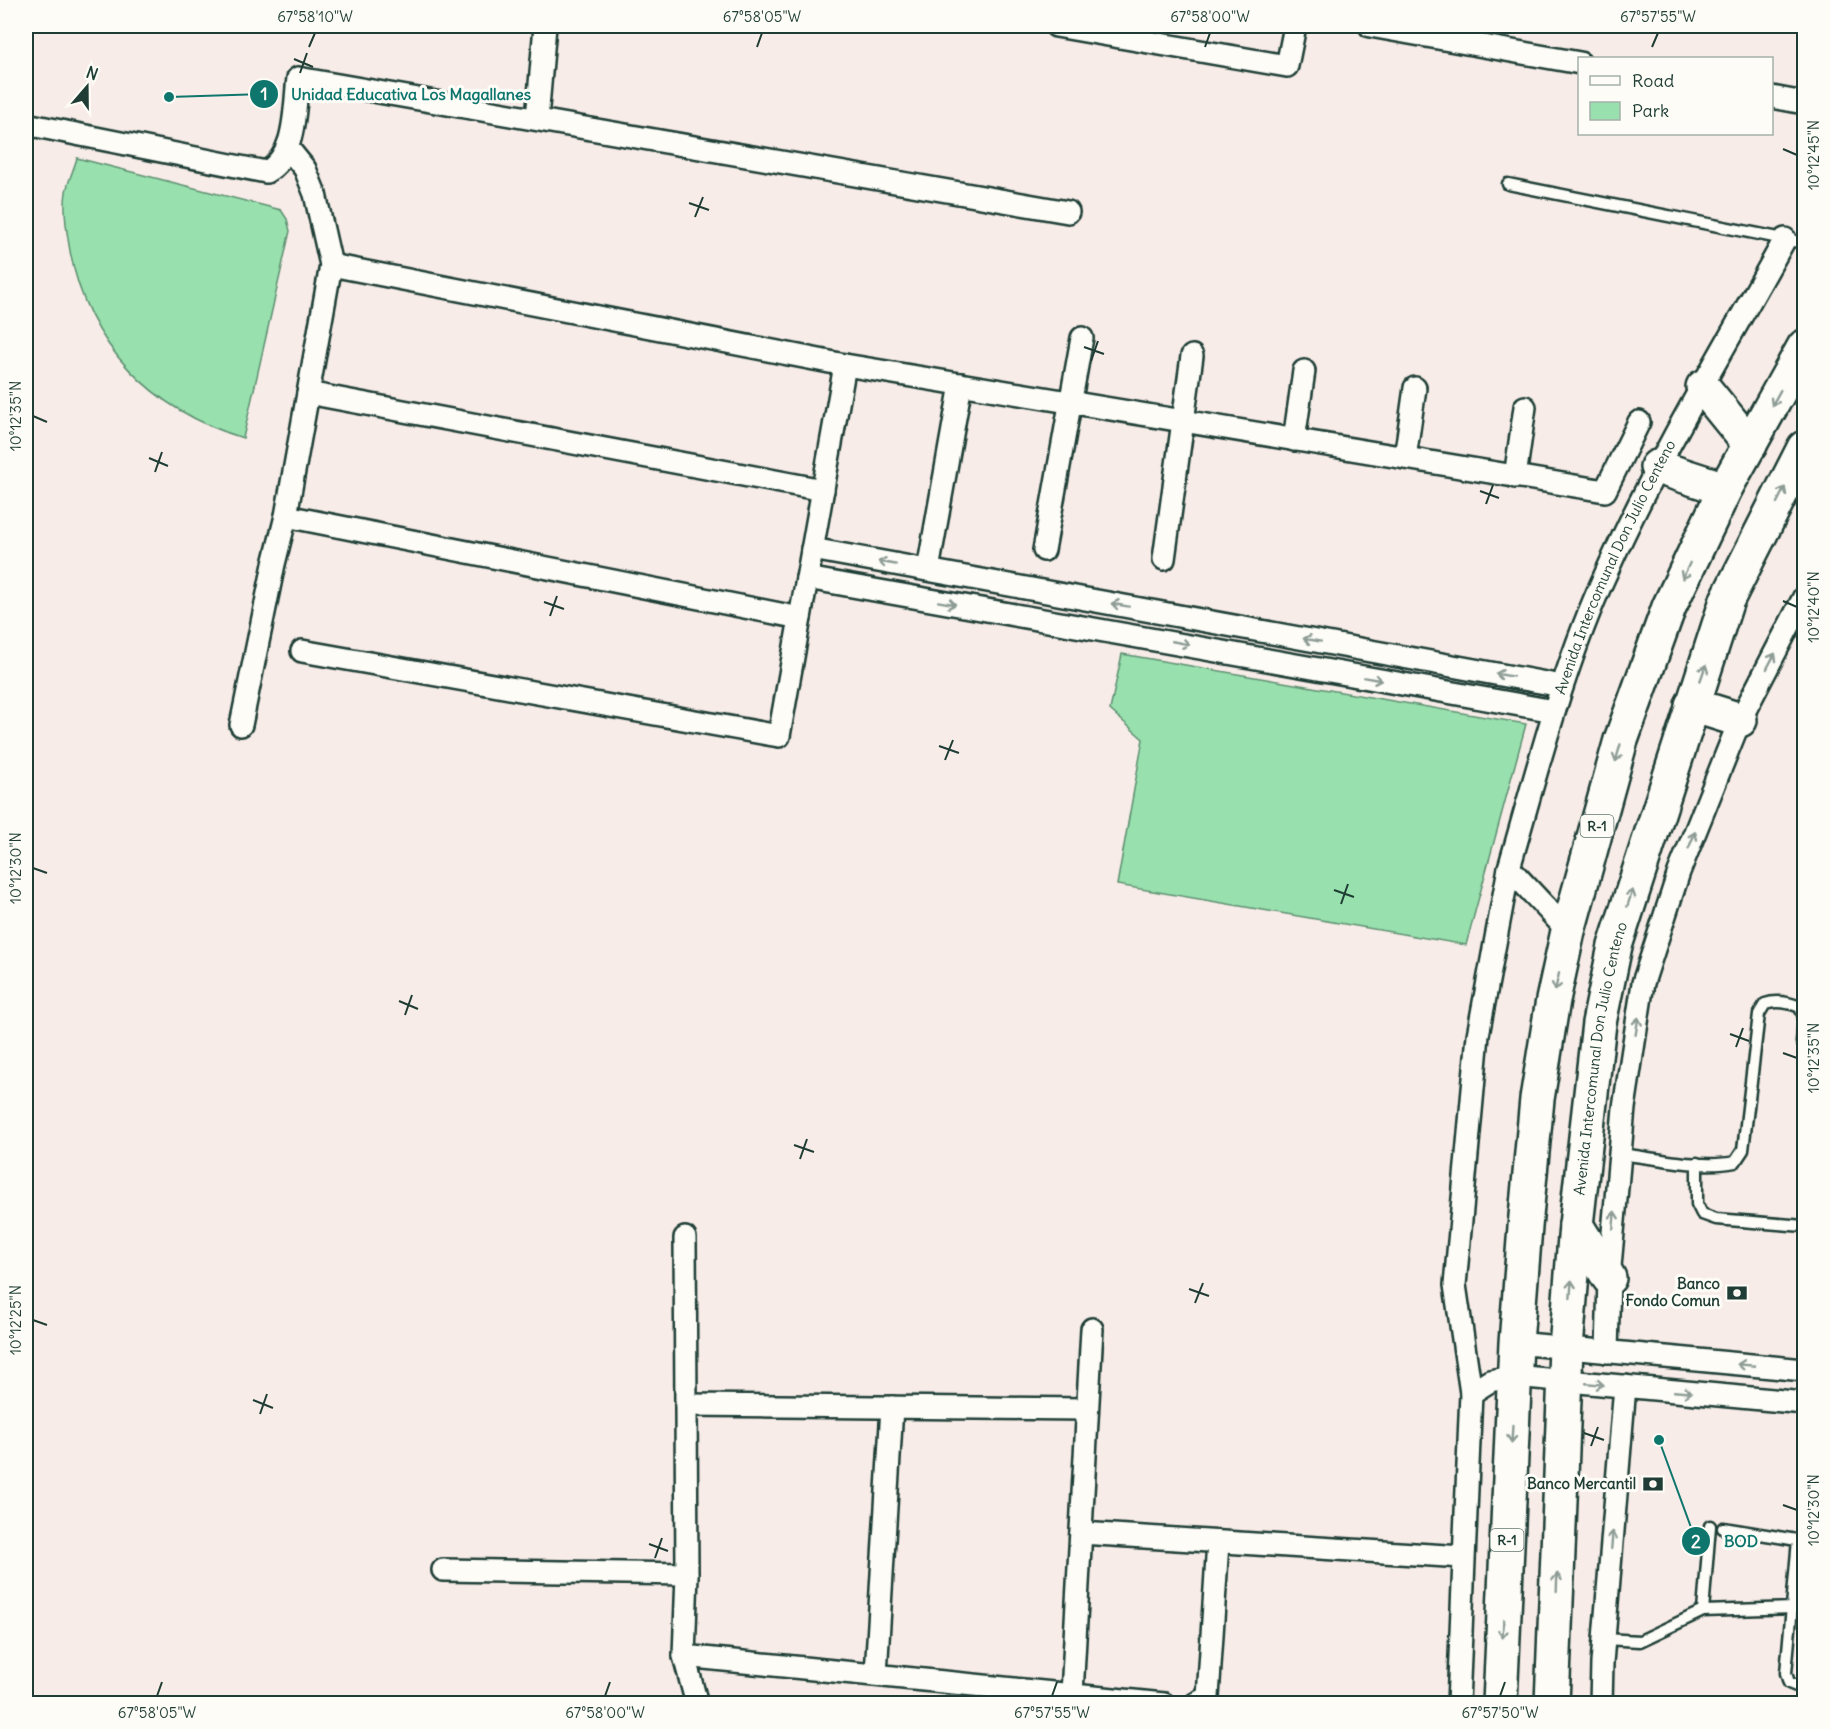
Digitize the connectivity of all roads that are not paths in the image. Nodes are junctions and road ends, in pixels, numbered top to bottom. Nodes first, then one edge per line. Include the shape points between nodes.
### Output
1 (545, 26) edge
2 (1056, 26) edge
3 (1295, 26) edge
4 (1370, 26) edge
5 (1578, 63) edge
6 (1773, 97) edge
7 (1804, 103) edge
8 (537, 119) junction
9 (26, 124) edge
10 (288, 148) junction
11 (1508, 184) dead end
12 (1068, 212) dead end
13 (1795, 241) edge
14 (331, 264) junction
15 (1082, 338) dead end
16 (1804, 346) edge
17 (1192, 356) dead end
18 (845, 364) junction
19 (1304, 370) dead end
20 (962, 384) junction
21 (1703, 387) junction
22 (1415, 388) dead end
23 (308, 393) junction
24 (1071, 402) junction
25 (1525, 407) dead end
26 (1182, 421) junction
27 (1639, 422) dead end
28 (1294, 440) junction
29 (1750, 445) junction
30 (1804, 448) edge
31 (1405, 458) junction
32 (1657, 467) junction
33 (1515, 477) junction
34 (823, 489) junction
35 (1725, 489) junction
36 (286, 516) junction
37 (812, 549) junction
38 (1044, 550) dead end
39 (1164, 559) dead end
40 (928, 570) junction
41 (807, 578) junction
42 (1804, 597) edge
43 (1146, 610) junction
44 (800, 618) junction
45 (1142, 636) junction
46 (302, 651) dead end
47 (1562, 686) junction
48 (1692, 705) junction
49 (1554, 711) junction
50 (1740, 720) junction
51 (241, 725) dead end
52 (1509, 868) junction
53 (1568, 931) junction
54 (1804, 1043) edge
55 (1620, 1155) junction
56 (1697, 1163) junction
57 (1576, 1225) junction
58 (1804, 1226) edge
59 (685, 1238) dead end
60 (1609, 1278) junction
61 (1092, 1329) dead end
62 (1516, 1343) junction
63 (1566, 1348) junction
64 (1607, 1352) junction
65 (1804, 1370) edge
66 (1515, 1376) junction
67 (1565, 1381) junction
68 (1625, 1386) junction
69 (1471, 1393) junction
70 (1804, 1403) edge
71 (686, 1405) junction
72 (892, 1407) junction
73 (1087, 1409) junction
74 (1710, 1526) dead end
75 (1723, 1528) dead end
76 (1081, 1533) junction
77 (1802, 1540) edge
78 (1218, 1542) junction
79 (1463, 1557) junction
80 (443, 1570) dead end
81 (687, 1575) junction
82 (1793, 1608) junction
83 (1703, 1611) junction
84 (1604, 1639) junction
85 (684, 1656) junction
86 (876, 1674) junction
87 (1804, 1689) edge
88 (1072, 1694) junction
89 (697, 1704) edge
90 (1164, 1704) edge
91 (1195, 1704) edge
92 (1458, 1704) edge
93 (1500, 1704) edge
94 (1552, 1704) edge
95 (1601, 1704) edge

1 - 8 street
2 - 3 street via 1287,66
4 - 5 street
6 - 7 street
8 - 10 street via 298,78
8 - 12 street
9 - 10 street via 266,172 277,166
10 - 14 street via 305,169 315,194
11 - 13 lane
13 - 21 street, Avenida Intercomunal Don Julio Centeno
14 - 18 street
14 - 23 street
15 - 24 street
16 -> 29 main road, R-1
17 - 26 street
18 - 20 street
18 - 34 street
19 - 28 street
20 - 24 street
20 - 40 street
21 - 29 main road
21 - 32 street, Avenida Intercomunal Don Julio Centeno
22 - 31 street
23 - 34 street
23 - 36 street
24 - 26 street
24 - 38 street
25 - 33 street
26 - 28 street
26 - 39 street
27 - 33 street via 1605,491
28 - 31 street
29 - 35 main road, R-1
48 -> 30 main road, Avenida Intercomunal Don Julio Centeno via 1728,600
31 - 33 street
32 - 35 main road
32 - 47 street, Avenida Intercomunal Don Julio Centeno via 1606,572
34 - 37 street
35 -> 53 main road, R-1 via 1669,607 1625,729
36 - 44 street
36 - 51 street
40 -> 37 street
37 - 41 street
43 -> 40 street
41 - 44 street
41 -> 45 street
50 -> 42 street, Avenida Intercomunal Don Julio Centeno
43 - 45 street
47 -> 43 street
44 - 46 street via 779,736
45 -> 49 street
47 - 49 street, Avenida Intercomunal Don Julio Centeno
48 - 50 main road
57 -> 48 main road, Avenida Intercomunal Don Julio Centeno via 1599,1023 1615,946
49 - 52 street, Avenida Intercomunal Don Julio Centeno
55 -> 50 street, Avenida Intercomunal Don Julio Centeno via 1643,983 1679,872
52 - 53 street
52 - 69 street, Avenida Intercomunal Don Julio Centeno via 1478,1035 1455,1285
53 -> 62 main road, R-1 via 1537,1099
54 - 56 lane via 1800,1007 1774,1001 1764,1004 1759,1014 1743,1150 1735,1162
55 - 56 lane
60 -> 55 street, Avenida Intercomunal Don Julio Centeno
56 - 58 lane via 1697,1204 1702,1214 1716,1219
57 - 60 main road
63 -> 57 main road, Avenida Intercomunal Don Julio Centeno
59 - 71 street
60 - 64 street, Avenida Intercomunal Don Julio Centeno
61 - 73 street
62 - 63 street
62 - 66 main road, R-1
63 - 64 street
63 - 67 main road, Avenida Intercomunal Don Julio Centeno
65 -> 64 street
66 - 67 street
66 - 69 street via 1490,1381
66 -> 93 main road, R-1
67 -> 68 street
94 -> 67 main road, Avenida Intercomunal Don Julio Centeno
68 -> 70 street
84 -> 68 street
69 - 79 street
71 - 72 street
71 - 81 street
72 - 73 street
72 - 86 street
73 - 76 street
74 - 83 lane
75 - 77 lane
76 - 78 street
76 - 88 street
77 - 82 lane
78 - 79 street
78 - 91 street via 1208,1697
79 - 92 street
80 - 81 street
81 - 85 street
82 - 83 lane
82 - 87 lane via 1785,1673 1789,1683
83 - 84 lane via 1640,1641
84 - 95 street
85 - 86 street
85 - 89 street
86 - 88 street
88 - 90 street

